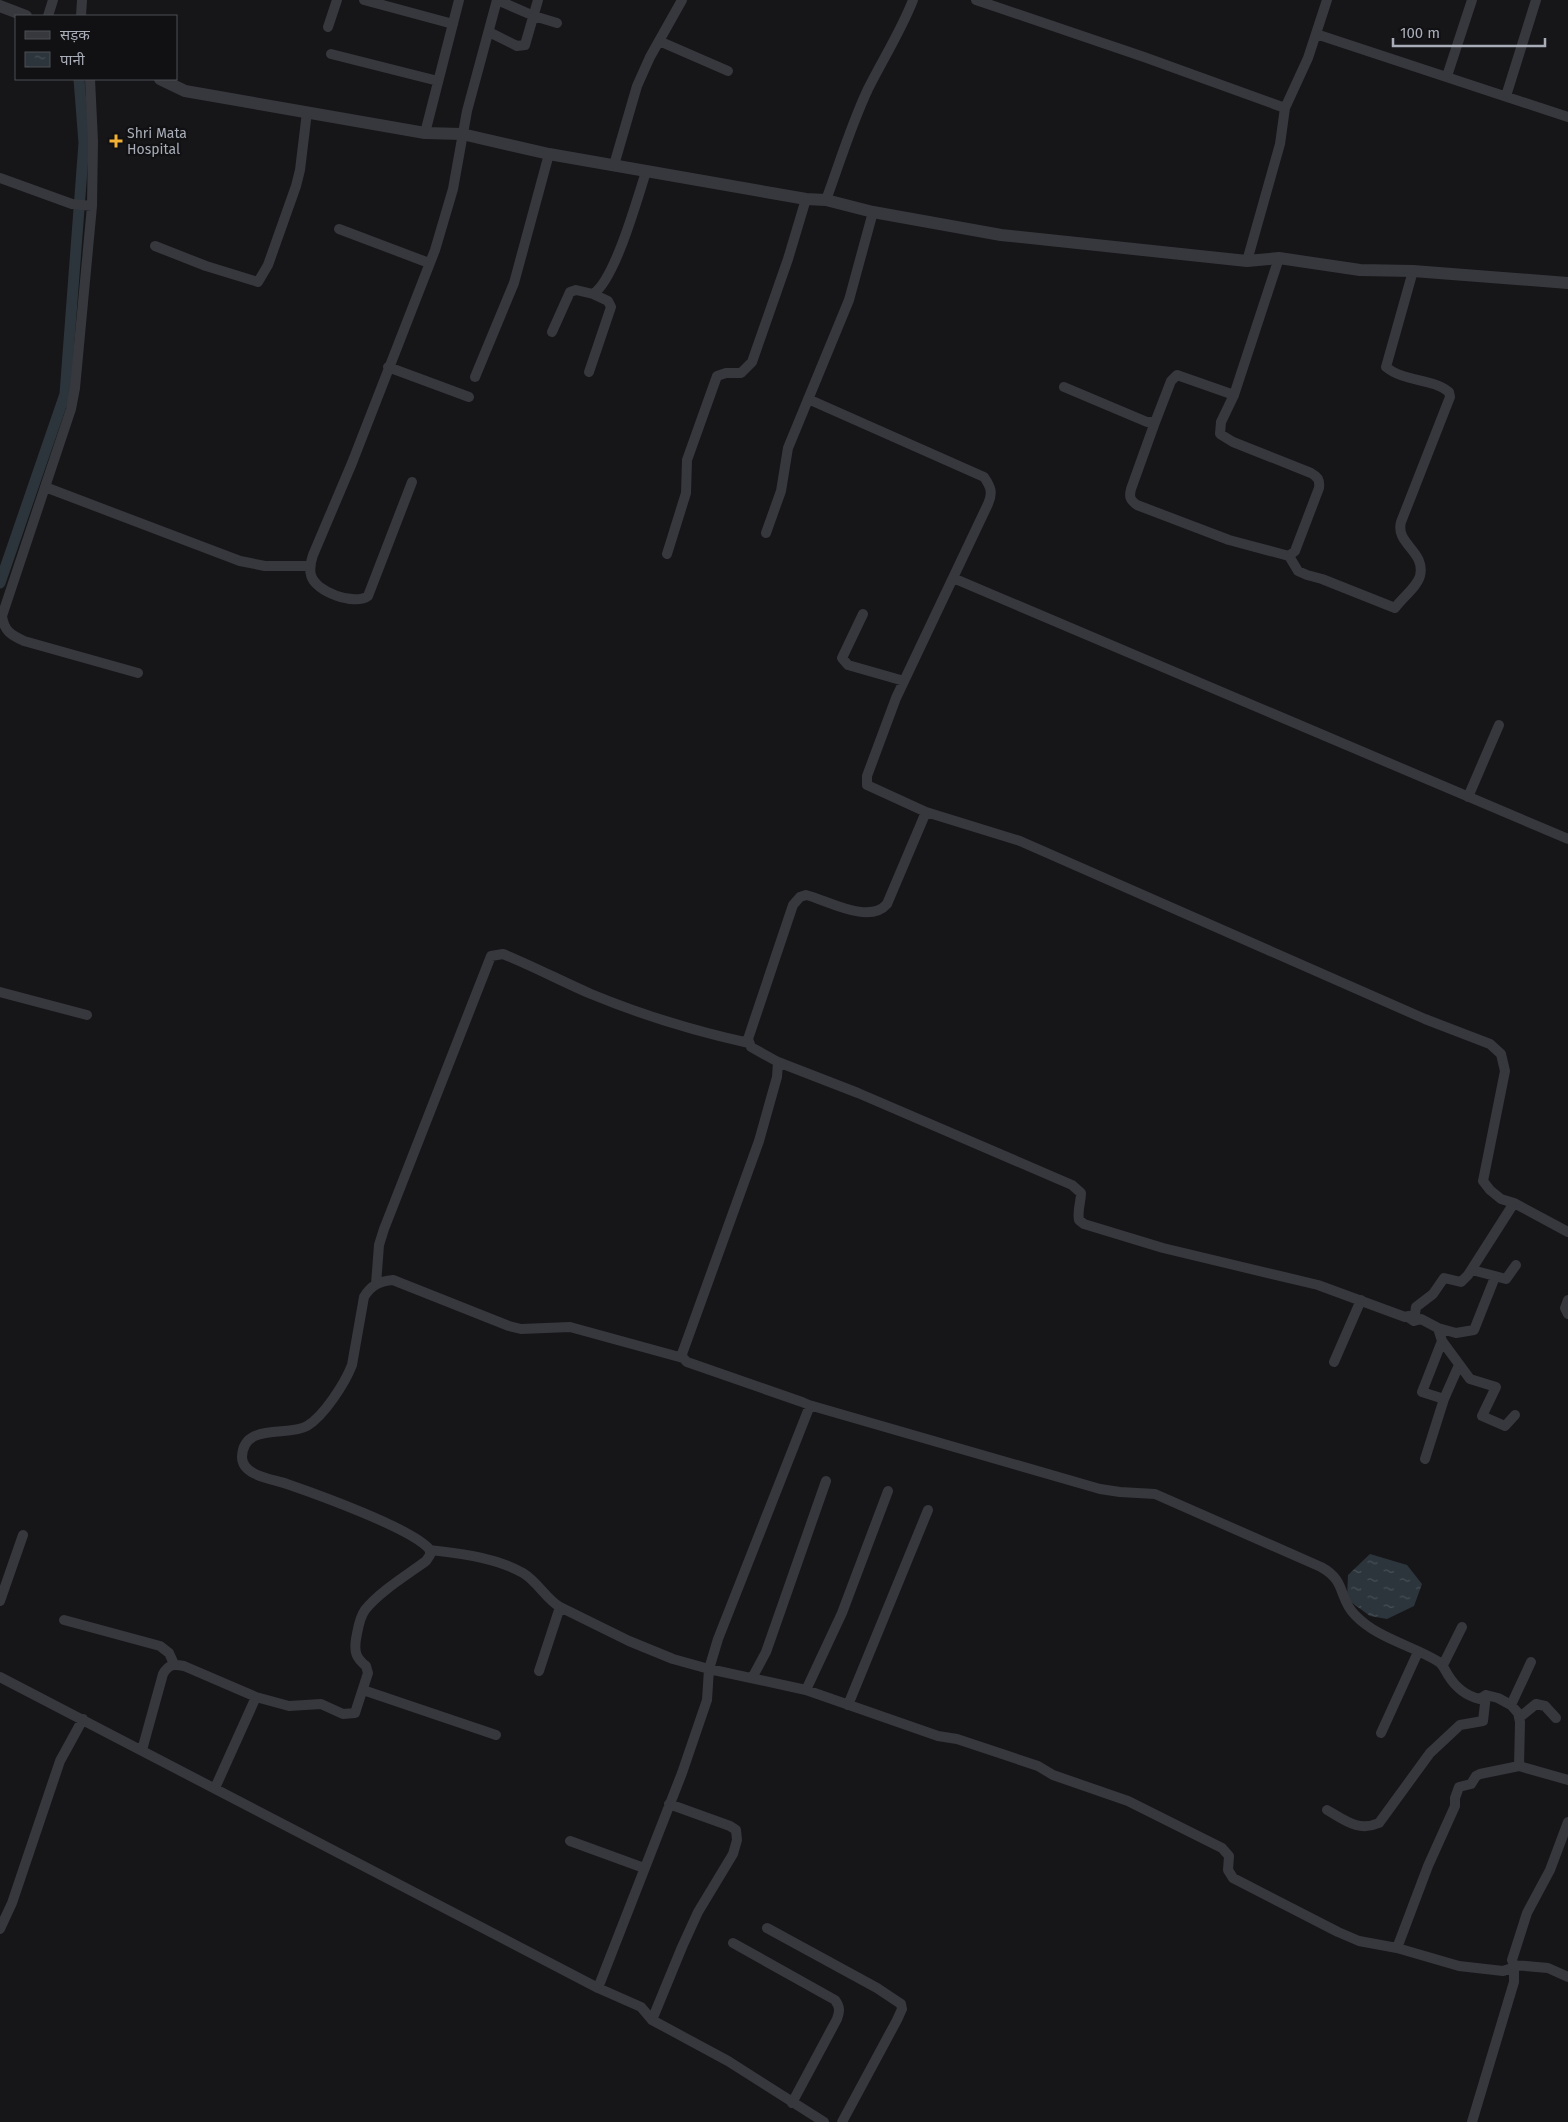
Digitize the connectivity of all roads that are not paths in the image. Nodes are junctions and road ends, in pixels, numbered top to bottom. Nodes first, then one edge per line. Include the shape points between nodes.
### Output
1 (53, 0) edge
2 (82, 0) edge
3 (337, 0) edge
4 (364, 0) edge
5 (459, 0) edge
6 (497, 0) edge
7 (538, 0) edge
8 (682, 0) edge
9 (913, 0) edge
10 (976, 0) edge
11 (1327, 0) edge
12 (1472, 0) edge
13 (1536, 0) edge
14 (0, 6) edge
15 (23, 15) edge
16 (48, 15) edge
17 (81, 15) edge
18 (534, 16) junction
19 (557, 23) dead end
20 (453, 24) junction
21 (328, 28) dead end
22 (489, 32) junction
23 (1316, 34) junction
24 (659, 41) junction
25 (331, 54) dead end
26 (728, 71) dead end
27 (1447, 76) junction
28 (90, 80) edge
29 (162, 80) edge
30 (438, 81) junction
31 (1506, 96) junction
32 (1285, 108) junction
33 (307, 112) junction
34 (1568, 117) edge
35 (425, 133) junction
36 (462, 134) junction
37 (549, 154) junction
38 (614, 165) junction
39 (646, 172) junction
40 (0, 178) edge
41 (806, 199) junction
42 (826, 200) junction
43 (90, 206) junction
44 (874, 212) junction
45 (339, 229) dead end
46 (154, 246) dead end
47 (1279, 258) junction
48 (1247, 260) junction
49 (429, 263) junction
50 (1414, 271) junction
51 (1568, 284) edge
52 (593, 294) junction
53 (552, 332) dead end
54 (388, 367) junction
55 (589, 372) dead end
56 (475, 377) dead end
57 (1064, 387) dead end
58 (1234, 395) junction
59 (469, 397) dead end
60 (808, 399) junction
61 (1154, 425) junction
62 (412, 482) dead end
63 (45, 487) junction
64 (766, 533) dead end
65 (667, 554) dead end
66 (1289, 556) junction
67 (310, 566) junction
68 (953, 578) junction
69 (863, 614) dead end
70 (138, 673) dead end
71 (904, 681) junction
72 (1499, 725) dead end
73 (1468, 797) junction
74 (926, 812) junction
75 (1568, 838) edge
76 (0, 992) edge
77 (87, 1016) dead end
78 (748, 1043) junction
79 (778, 1062) junction
80 (1514, 1203) junction
81 (1568, 1232) edge
82 (1516, 1265) dead end
83 (1472, 1270) junction
84 (1495, 1277) junction
85 (376, 1284) junction
86 (1361, 1300) junction
87 (1568, 1300) edge
88 (1568, 1314) edge
89 (1408, 1317) junction
90 (1438, 1328) junction
91 (1442, 1341) junction
92 (683, 1358) junction
93 (1334, 1362) dead end
94 (1458, 1365) junction
95 (1444, 1399) junction
96 (809, 1405) junction
97 (1515, 1415) dead end
98 (1425, 1458) dead end
99 (826, 1481) dead end
100 (888, 1491) dead end
101 (928, 1510) dead end
102 (23, 1535) dead end
103 (430, 1550) junction
104 (0, 1601) edge
105 (560, 1607) junction
106 (64, 1620) dead end
107 (1462, 1627) dead end
108 (1418, 1652) junction
109 (1531, 1662) dead end
110 (174, 1664) junction
111 (1443, 1666) junction
112 (709, 1669) junction
113 (539, 1670) dead end
114 (0, 1677) edge
115 (752, 1678) junction
116 (362, 1690) junction
117 (806, 1690) junction
118 (1486, 1695) junction
119 (256, 1697) junction
120 (848, 1705) junction
121 (1511, 1705) junction
122 (1520, 1717) junction
123 (1556, 1718) dead end
124 (82, 1719) junction
125 (1381, 1733) dead end
126 (496, 1735) dead end
127 (142, 1750) junction
128 (1519, 1766) junction
129 (1568, 1780) edge
130 (215, 1788) junction
131 (669, 1804) junction
132 (1328, 1810) dead end
133 (1568, 1822) edge
134 (570, 1841) dead end
135 (644, 1868) junction
136 (767, 1928) dead end
137 (0, 1930) edge
138 (733, 1943) dead end
139 (1397, 1948) junction
140 (1514, 1965) junction
141 (1568, 1977) edge
142 (598, 1988) junction
143 (652, 2020) junction
144 (792, 2103) junction
145 (824, 2122) edge
146 (842, 2122) edge
147 (1472, 2122) edge

1 - 16 street
2 - 17 street
3 - 21 street
4 - 20 street
5 - 20 street
6 - 18 street
6 - 22 street
7 - 18 street
8 - 24 street
9 - 42 street via 853,122
10 - 32 street
11 - 23 street
12 - 27 street
13 - 31 street
14 - 15 street
18 - 19 street
18 - 22 street via 527,42 521,46
20 - 30 street
22 - 36 street
23 - 27 street
23 - 32 street
24 - 26 street
24 - 38 street via 637,86
25 - 30 street
27 - 31 street
28 - 43 street via 93,141
29 - 33 street via 185,91
30 - 35 street
31 - 34 street
32 - 48 street via 1280,144
33 - 35 street
33 - 46 street via 296,186 268,265 258,282
35 - 36 street
36 - 37 street
36 - 49 street via 454,189
37 - 38 street
37 - 56 street via 514,283
38 - 39 street
39 - 41 street
39 - 52 street via 618,252 608,275
40 - 43 street via 41,195
41 - 42 street
41 - 65 street via 752,362 740,373 726,372 717,376 687,460 686,493
42 - 44 street
43 - 63 street via 75,388
44 - 48 street via 1001,235
44 - 60 street via 849,300
45 - 49 street
47 - 48 street
47 - 50 street via 1360,270
47 - 58 street
49 - 54 street
50 - 51 street
50 - 66 street via 1386,368 1445,389 1450,397 1399,530 1416,556 1420,576 1395,608 1307,576 1298,570
52 - 53 street via 576,290 570,292
52 - 55 street via 608,301 611,307
54 - 59 street
54 - 67 street
57 - 61 street
58 - 61 street via 1177,375 1171,381
58 - 66 street via 1221,422 1220,434 1311,473 1320,482 1295,551
60 - 64 street via 788,448 781,491
60 - 68 street via 984,477 991,486 992,495
61 - 66 street via 1130,488 1131,501 1229,540
62 - 67 street via 368,596 356,600 329,593 320,588 311,575
63 - 67 street via 240,562 265,566
63 - 70 street via 2,616 3,626 9,634 24,641
68 - 71 street
68 - 73 street
69 - 71 street via 842,658 848,664
71 - 74 street via 866,781 870,788
72 - 73 street
73 - 75 street
74 - 78 street via 887,904 881,910 841,908 806,895 793,905
74 - 80 street via 1020,841 1416,1015 1490,1044 1500,1054 1505,1070 1483,1181 1501,1199
76 - 77 street
78 - 79 street via 751,1048
78 - 85 street via 645,1014 503,954 492,956 384,1229 379,1245
79 - 86 street via 1072,1185 1080,1193 1078,1215 1084,1224 1163,1248 1318,1285
79 - 92 street via 777,1077 759,1141 682,1349
80 - 81 street
80 - 83 street
82 - 84 street via 1506,1279
83 - 84 street
83 - 89 street via 1461,1282 1444,1278 1433,1294
84 - 90 street via 1474,1330 1456,1333
85 - 92 street via 393,1280 509,1326 570,1327
85 - 103 street via 364,1297 348,1375 321,1413 298,1429 252,1437 247,1441 242,1457 249,1472 288,1484 399,1529 420,1540
86 - 89 street
86 - 93 street
87 - 88 street via 1565,1308
89 - 90 street via 1414,1321 1421,1319
90 - 91 street
91 - 94 street
91 - 95 street via 1422,1392
92 - 96 street
94 - 95 street
94 - 97 street via 1470,1379 1496,1387 1482,1416 1505,1426
95 - 98 street
96 - 108 street via 1094,1487 1164,1497 1329,1571 1356,1616 1379,1633
96 - 112 street
99 - 115 street via 766,1652
100 - 117 street via 842,1613
101 - 120 street
102 - 104 street
103 - 105 street via 482,1557 523,1573
103 - 116 street via 426,1561 374,1600 365,1611 358,1627 355,1651 367,1670
105 - 112 street via 657,1653
105 - 113 street
106 - 110 street via 160,1646 169,1653
107 - 111 street
108 - 111 street
108 - 125 street
109 - 121 street
110 - 119 street
110 - 127 street via 163,1674
111 - 118 street via 1460,1690 1480,1699
112 - 115 street
112 - 131 street via 708,1700
114 - 124 street
115 - 117 street
116 - 119 street via 355,1713 349,1714 321,1704 289,1706
116 - 126 street
117 - 120 street
118 - 121 street
118 - 132 street via 1483,1721 1460,1725 1430,1753 1379,1824 1355,1826
119 - 130 street
120 - 139 street via 1038,1766 1053,1775 1128,1801 1222,1848 1229,1856 1230,1875 1238,1882 1349,1937
121 - 122 street
122 - 123 street via 1536,1704 1545,1706
122 - 128 street
124 - 127 street
124 - 137 street via 60,1762
127 - 130 street
128 - 129 street
128 - 139 street via 1480,1774 1471,1784 1459,1787 1456,1806 1444,1827
130 - 142 street
131 - 135 street
131 - 143 street via 730,1826 736,1830 737,1840 733,1854 682,1946
133 - 140 street via 1550,1870 1527,1913 1512,1960
134 - 135 street
135 - 142 street
136 - 146 street via 902,2004 897,2020
138 - 144 street via 834,2000 839,2006 837,2019
139 - 140 street via 1477,1969 1504,1971
140 - 141 street via 1548,1968
140 - 147 street via 1514,1982
142 - 143 street via 641,2007
143 - 144 street via 728,2060
144 - 145 street

